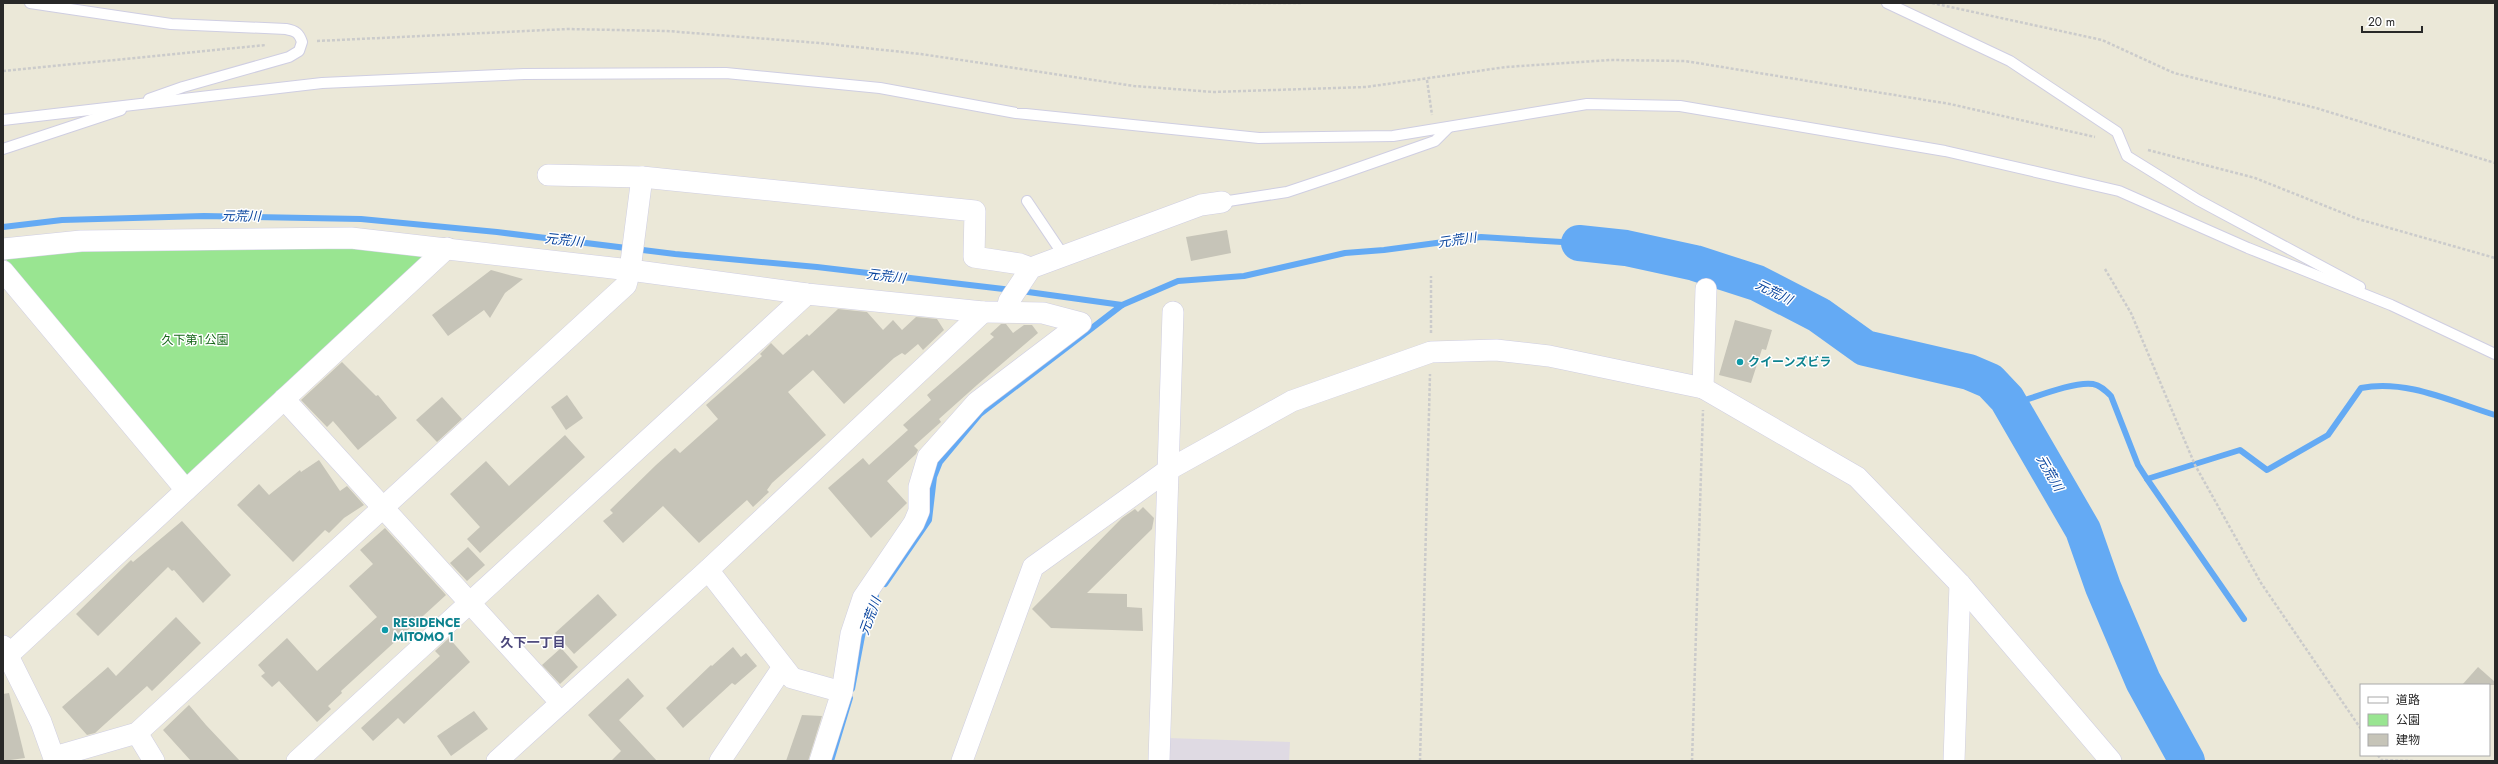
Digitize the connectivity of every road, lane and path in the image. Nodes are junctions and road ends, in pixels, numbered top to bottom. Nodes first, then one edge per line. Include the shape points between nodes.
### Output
1 (30, 3) edge
2 (1213, 3) edge
3 (1301, 3) edge
4 (1887, 3) edge
5 (1932, 3) edge
6 (302, 42) junction
7 (271, 44) dead end
8 (3, 71) edge
9 (1427, 80) junction
10 (133, 105) junction
11 (3, 120) edge
12 (1449, 127) junction
13 (1433, 129) junction
14 (2121, 143) junction
15 (3, 149) edge
16 (2495, 163) edge
17 (548, 175) dead end
18 (642, 177) junction
19 (1027, 201) dead end
20 (1222, 202) joint
21 (447, 248) junction
22 (3, 249) edge
23 (1064, 256) junction
24 (2495, 258) edge
25 (631, 265) junction
26 (2105, 269) dead end
27 (3, 271) edge
28 (1028, 271) junction
29 (1431, 276) dead end
30 (1706, 289) dead end
31 (807, 294) junction
32 (2391, 305) junction
33 (1008, 307) junction
34 (982, 312) junction
35 (1173, 312) dead end
36 (1431, 352) junction
37 (2495, 354) edge
38 (1703, 388) junction
39 (284, 399) junction
40 (1168, 470) junction
41 (186, 490) junction
42 (383, 508) junction
43 (708, 570) junction
44 (1960, 584) junction
45 (469, 602) junction
46 (5, 653) edge
47 (783, 666) junction
48 (842, 692) junction
49 (562, 703) junction
50 (2360, 727) edge
51 (137, 733) junction
52 (2379, 756) edge
53 (55, 759) edge
54 (154, 761) edge
55 (297, 761) edge
56 (497, 761) edge
57 (720, 761) edge
58 (820, 761) edge
59 (962, 761) edge
60 (1159, 761) edge
61 (1420, 761) edge
62 (1692, 761) edge
63 (1954, 761) edge
64 (2111, 761) edge
65 (2415, 761) edge

1 - 6 lane via 171,24 286,29 296,31
2 - 3 path
4 - 14 lane via 2010,61 2117,132
5 - 16 path via 2102,40 2174,74 2316,108
6 - 9 path via 568,29 667,32 819,43 921,54 1134,86 1213,92 1366,87
6 - 10 lane via 298,52 290,57 183,87
7 - 8 path
9 - 13 path
9 - 14 path via 1514,67 1610,60 1685,61 1950,104
10 - 11 lane
10 - 13 lane via 322,83 524,74 726,72 880,88 1016,113 1259,138 1393,136
10 - 15 lane via 100,119
12 - 13 lane
12 - 20 lane via 1435,140 1287,192
12 - 32 lane via 1587,104 1680,106 1945,151 2119,191 2248,248
14 - 24 path via 2255,178 2358,219
14 - 32 lane via 2127,156 2198,200
17 - 18 street
18 - 25 street
18 - 28 street via 975,211 974,257 1020,264
19 - 23 lane
20 - 23 street via 1201,205
21 - 22 street via 336,238 81,242
21 - 25 street
21 - 39 street
23 - 28 street
25 - 31 street
25 - 42 street via 626,285
26 - 50 path via 2131,312 2195,465 2261,583
27 - 41 street
28 - 33 street
29 - 36 path
30 - 38 street
31 - 34 street
31 - 45 street
32 - 37 lane
33 - 34 street
33 - 48 street via 1043,312 1080,323 977,402 928,457 919,487 918,511 914,523 863,598 851,634
34 - 43 street
35 - 40 street
36 - 38 street via 1496,350 1548,356
36 - 40 street via 1292,402
36 - 61 path
38 - 44 street via 1857,477
38 - 62 path
39 - 41 street
39 - 42 street
40 - 59 street via 1033,567
40 - 60 street
41 - 46 street
42 - 45 street
42 - 51 street
43 - 47 street
43 - 49 street
44 - 63 street
44 - 64 street
45 - 49 street
45 - 55 street
46 - 53 street via 42,722
47 - 48 street via 792,678
47 - 57 street
48 - 58 street
49 - 56 street
51 - 53 street
51 - 54 street
52 - 65 path via 2381,760

